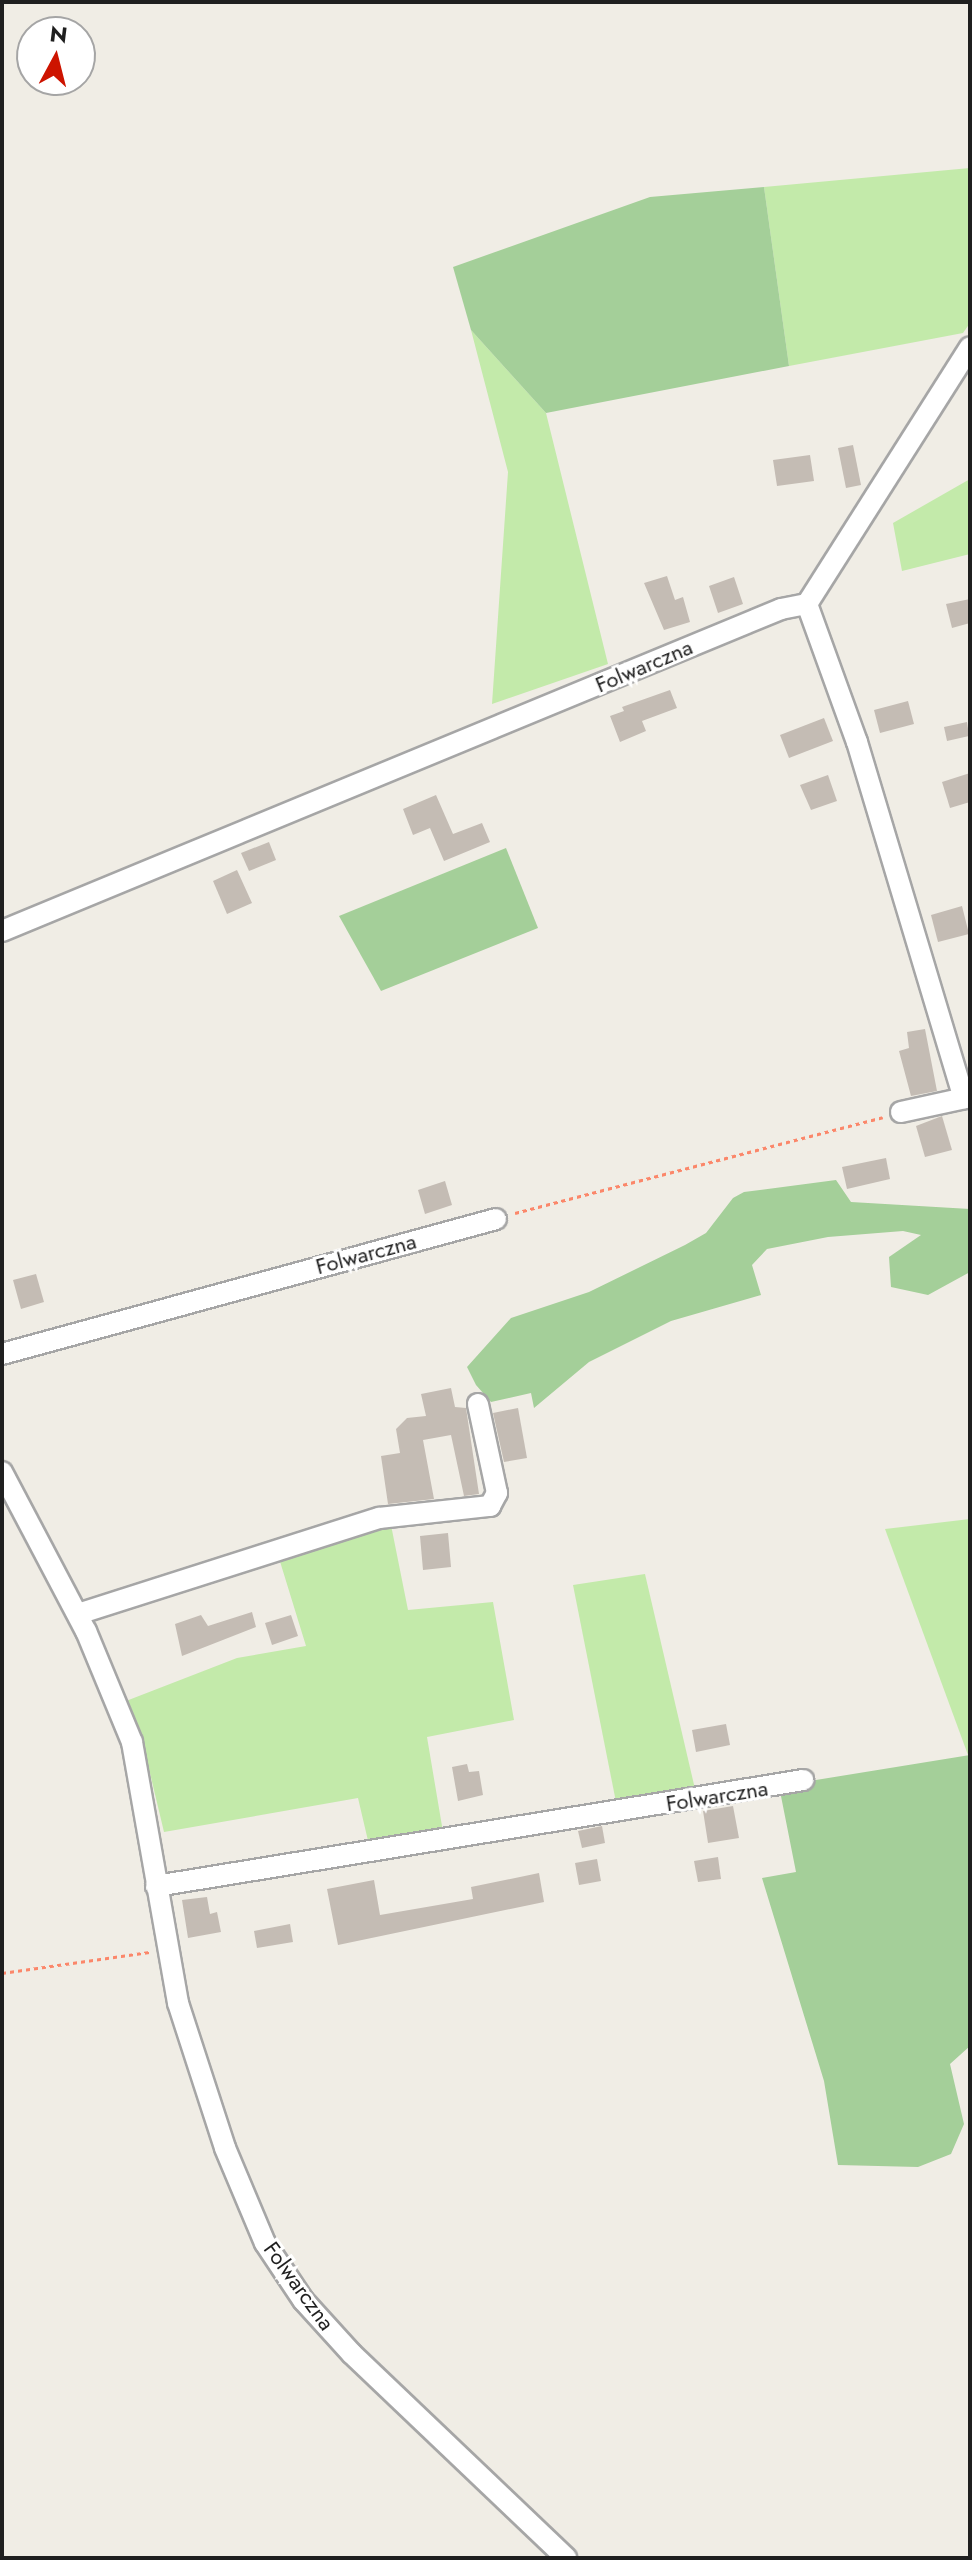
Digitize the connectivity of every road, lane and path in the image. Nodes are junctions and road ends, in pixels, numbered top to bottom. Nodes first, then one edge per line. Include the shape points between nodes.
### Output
1 (970, 347) edge
2 (807, 604) junction
3 (2, 931) edge
4 (967, 1098) edge
5 (901, 1112) joint
6 (496, 1219) joint
7 (2, 1354) edge
8 (478, 1404) dead end
9 (2, 1472) edge
10 (78, 1614) junction
11 (803, 1780) dead end
12 (156, 1886) junction
13 (165, 1950) junction
14 (2, 1973) edge
15 (566, 2558) edge

1 - 2 street
2 - 3 street, Folwarczna via 781,609
2 - 4 street via 857,742
4 - 5 street
5 - 6 path
6 - 7 street, Folwarczna
8 - 10 street via 497,1493 490,1506 379,1518
9 - 10 street, Folwarczna
10 - 12 street, Folwarczna via 136,1756
11 - 12 street, Folwarczna
12 - 13 street, Folwarczna
13 - 14 path
13 - 15 street, Folwarczna via 225,2148 281,2269 352,2354

